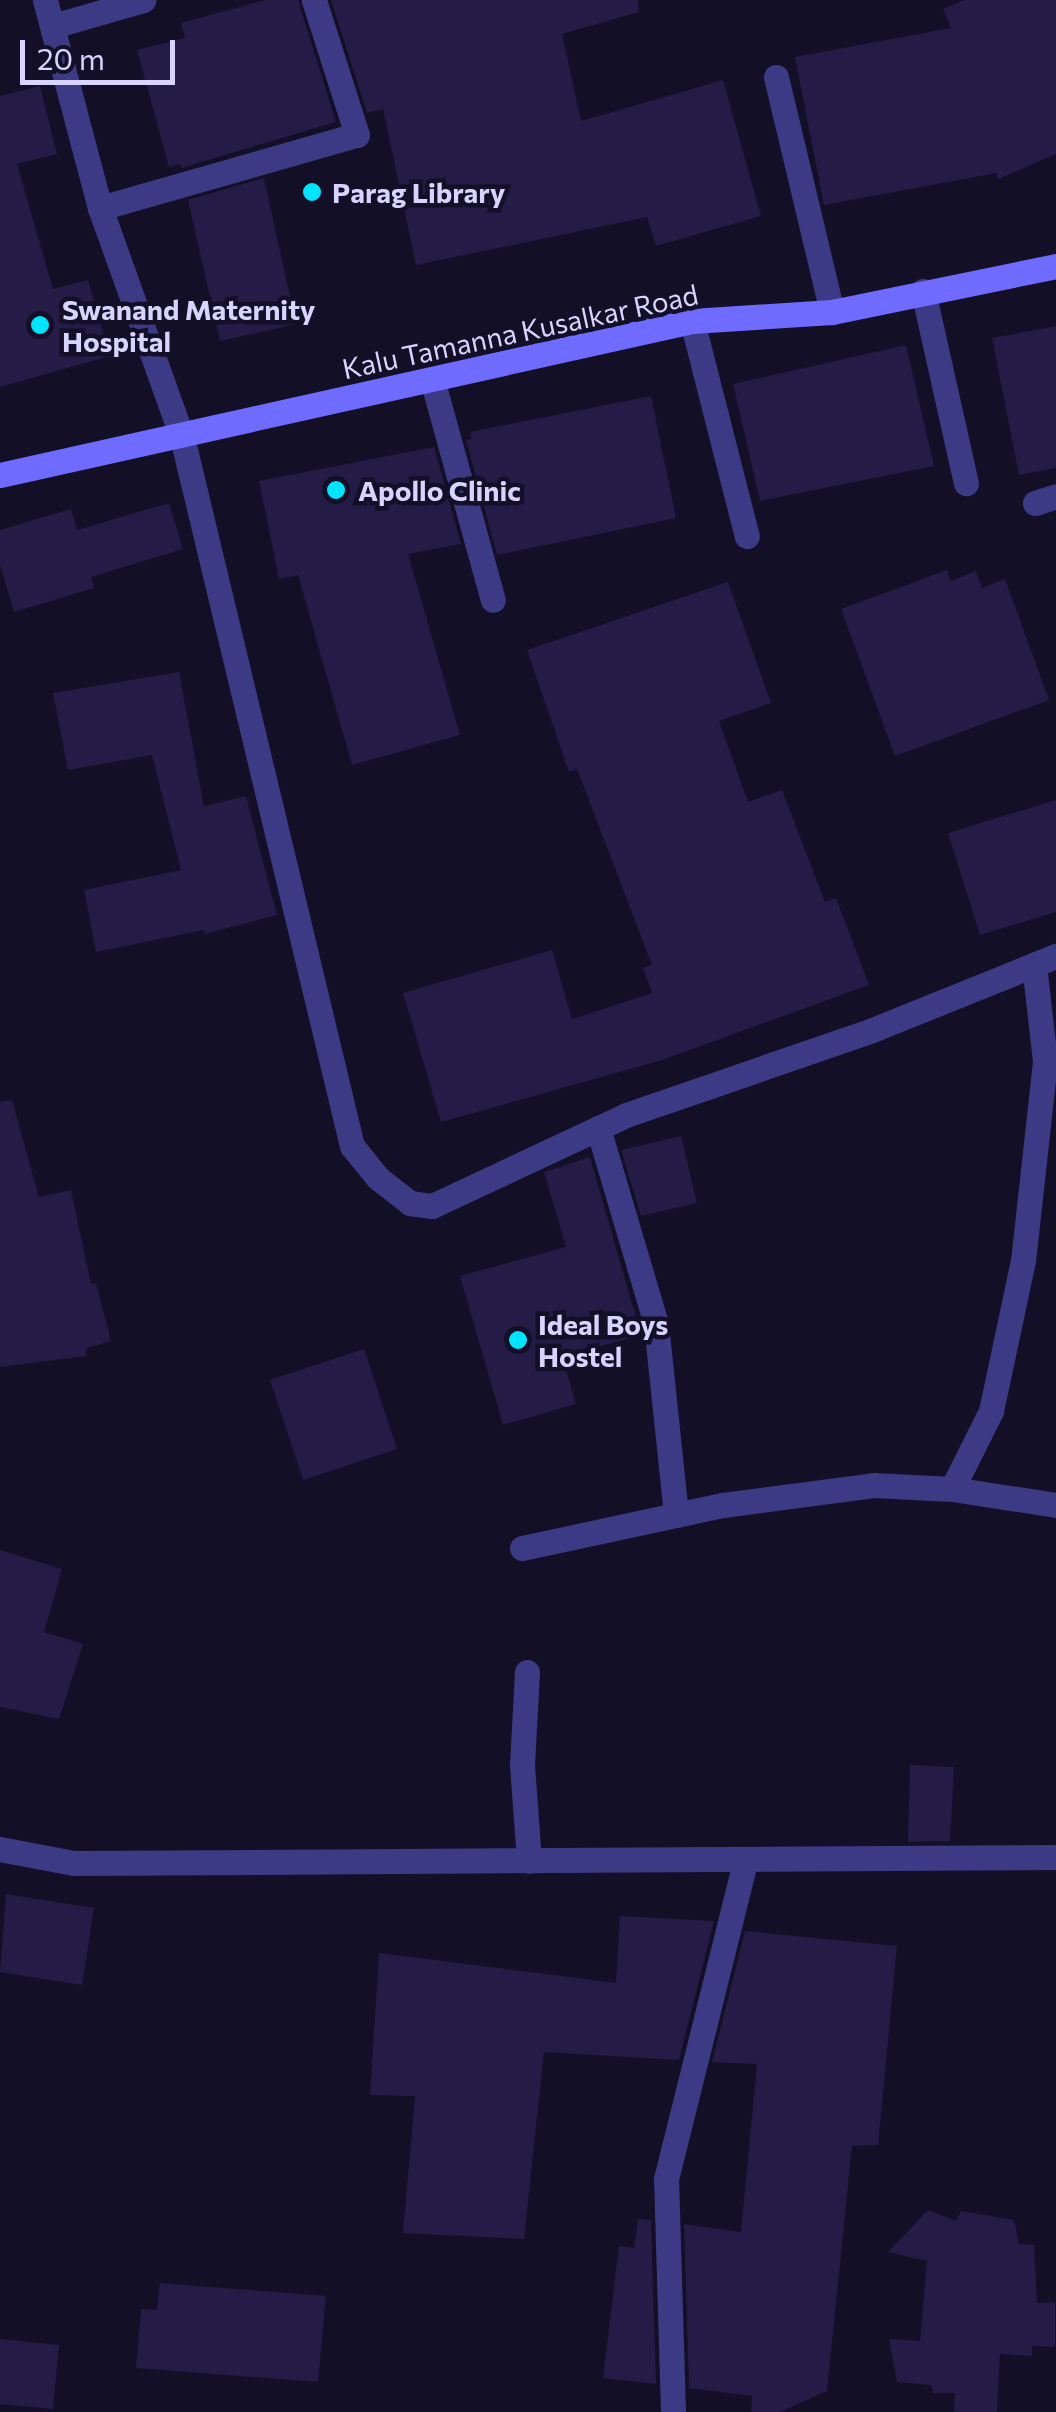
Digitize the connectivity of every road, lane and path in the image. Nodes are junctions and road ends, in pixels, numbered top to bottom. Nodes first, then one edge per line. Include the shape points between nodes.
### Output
1 (46, 0) edge
2 (143, 0) edge
3 (314, 0) edge
4 (52, 26) junction
5 (776, 77) dead end
6 (100, 208) junction
7 (1056, 266) edge
8 (923, 291) junction
9 (832, 312) junction
10 (692, 321) junction
11 (432, 379) junction
12 (182, 437) junction
13 (0, 475) edge
14 (966, 483) dead end
15 (747, 536) dead end
16 (493, 600) dead end
17 (1045, 960) edge
18 (598, 1128) junction
19 (952, 1489) junction
20 (1056, 1506) edge
21 (676, 1516) junction
22 (522, 1548) dead end
23 (526, 1672) dead end
24 (0, 1848) edge
25 (1056, 1857) edge
26 (746, 1859) junction
27 (529, 1861) junction
28 (673, 2412) edge

1 - 4 street
2 - 4 street
3 - 6 street via 358,135
4 - 6 street
5 - 9 street
6 - 12 street
7 - 8 main road, Kalu Tamanna Kusalkar Road
8 - 9 main road, Kalu Tamanna Kusalkar Road
8 - 14 street
9 - 10 main road, Kalu Tamanna Kusalkar Road
10 - 11 main road, Kalu Tamanna Kusalkar Road
10 - 15 street
11 - 12 main road, Kalu Tamanna Kusalkar Road
11 - 16 street
12 - 13 main road, Kalu Tamanna Kusalkar Road
12 - 18 street via 352,1146 393,1192 421,1207
17 - 18 street
17 - 19 street via 1045,1060 1023,1261 991,1411
18 - 21 street via 656,1324
19 - 20 street
19 - 21 street via 874,1484
21 - 22 street
23 - 27 street via 522,1765
24 - 27 street via 74,1863
25 - 26 street
26 - 27 street
26 - 28 street via 666,2180

